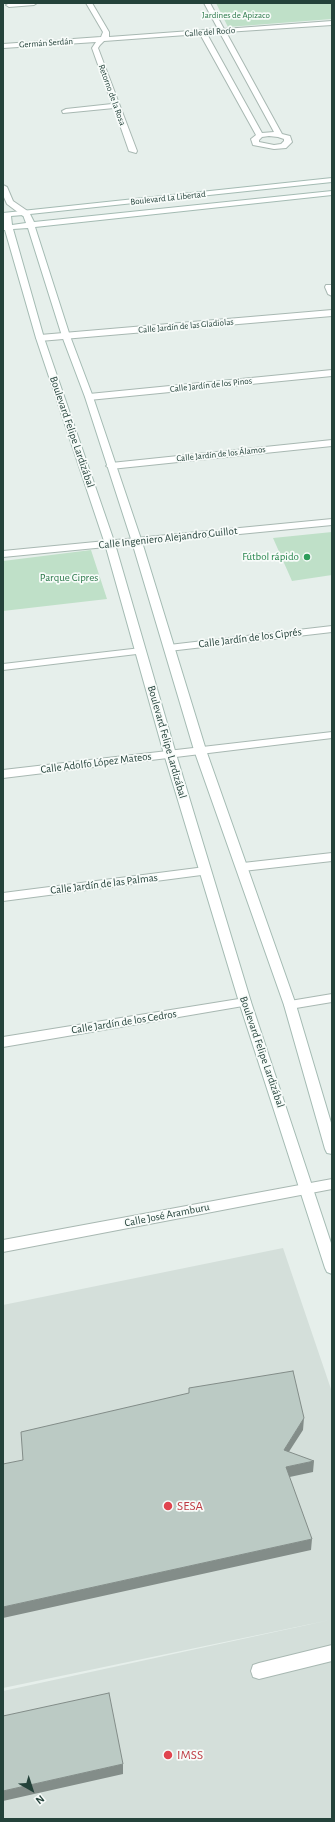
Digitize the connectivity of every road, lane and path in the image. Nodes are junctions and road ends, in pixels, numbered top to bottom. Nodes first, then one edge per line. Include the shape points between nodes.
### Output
1 (34, 3) edge
2 (89, 3) edge
3 (207, 3) edge
4 (9, 5) dead end
5 (331, 25) edge
6 (223, 32) junction
7 (203, 33) junction
8 (102, 40) junction
9 (88, 41) joint
10 (3, 46) edge
11 (115, 106) junction
12 (66, 111) dead end
13 (280, 134) junction
14 (260, 135) junction
15 (133, 151) dead end
16 (332, 180) edge
17 (3, 187) edge
18 (332, 193) edge
19 (10, 202) junction
20 (26, 214) junction
21 (5, 215) edge
22 (31, 225) junction
23 (5, 228) edge
24 (332, 313) edge
25 (66, 336) junction
26 (40, 338) junction
27 (332, 373) edge
28 (89, 397) junction
29 (332, 443) edge
30 (111, 466) junction
31 (332, 522) edge
32 (137, 542) junction
33 (110, 544) junction
34 (3, 554) edge
35 (332, 629) edge
36 (169, 648) junction
37 (141, 651) junction
38 (3, 667) edge
39 (332, 735) edge
40 (200, 750) junction
41 (170, 754) junction
42 (3, 774) edge
43 (332, 857) edge
44 (242, 867) junction
45 (205, 871) junction
46 (3, 897) edge
47 (332, 998) edge
48 (245, 1002) junction
49 (290, 1005) junction
50 (3, 1042) edge
51 (332, 1149) edge
52 (332, 1184) edge
53 (308, 1188) junction
54 (3, 1246) edge
55 (332, 1268) edge
56 (332, 1652) edge
57 (259, 1670) dead end

1 - 4 street
2 - 8 street via 106,32
3 - 6 street
5 - 6 street, Calle del Rocío
6 - 7 street, Calle del Rocío
6 - 13 street
7 - 8 street, Calle del Rocío
7 - 14 street
8 - 9 street, Calle del Rocío
8 - 11 street, Retorno de la Rosa via 95,48
9 - 10 street, Germán Serdán
11 - 12 street
11 - 15 street, Retorno de la Rosa
13 - 14 street
13 - 14 street via 287,138 288,142 283,146 274,147 256,143 255,139
16 - 20 street, Boulevard La Libertad
17 - 19 street
18 - 22 street, Boulevard La Libertad
19 - 20 street
19 - 21 street, Boulevard Felipe Lardizábal
20 - 21 street, Boulevard La Libertad
20 - 22 street
21 - 23 street, Boulevard Felipe Lardizábal
22 - 23 street, Boulevard La Libertad
22 - 25 street
23 - 26 street, Boulevard Felipe Lardizábal
24 - 25 street, Calle Jardín de las Gladiolas
25 - 26 street, Calle Jardín de las Gladiolas
25 - 28 street
26 - 33 street, Boulevard Felipe Lardizábal
27 - 28 street, Calle Jardín de los Pinos
28 - 30 street
29 - 30 street, Calle Jardín de los Álamos
30 - 32 street
31 - 32 street, Calle Ingeniero Alejandro Guillot
32 - 33 street, Calle Ingeniero Alejandro Guillot
32 - 36 street
33 - 34 street, Calle Ingeniero Alejandro Guillot
33 - 37 street, Boulevard Felipe Lardizábal
35 - 36 street, Calle Jardín de los Ciprés
36 - 40 street
37 - 38 street
37 - 41 street, Boulevard Felipe Lardizábal
39 - 40 street, Calle Adolfo López Mateos
40 - 41 street, Calle Adolfo López Mateos
40 - 44 street
41 - 42 street, Calle Adolfo López Mateos
41 - 45 street, Boulevard Felipe Lardizábal
43 - 44 street
44 - 49 street
45 - 46 street, Calle Jardín de las Palmas
45 - 48 street, Boulevard Felipe Lardizábal
47 - 49 street
48 - 50 street, Calle Jardín de los Cedros
48 - 53 street, Boulevard Felipe Lardizábal
49 - 51 street
52 - 53 street, Calle José Aramburu
53 - 54 street, Calle José Aramburu
53 - 55 street, Boulevard Felipe Lardizábal
56 - 57 street

